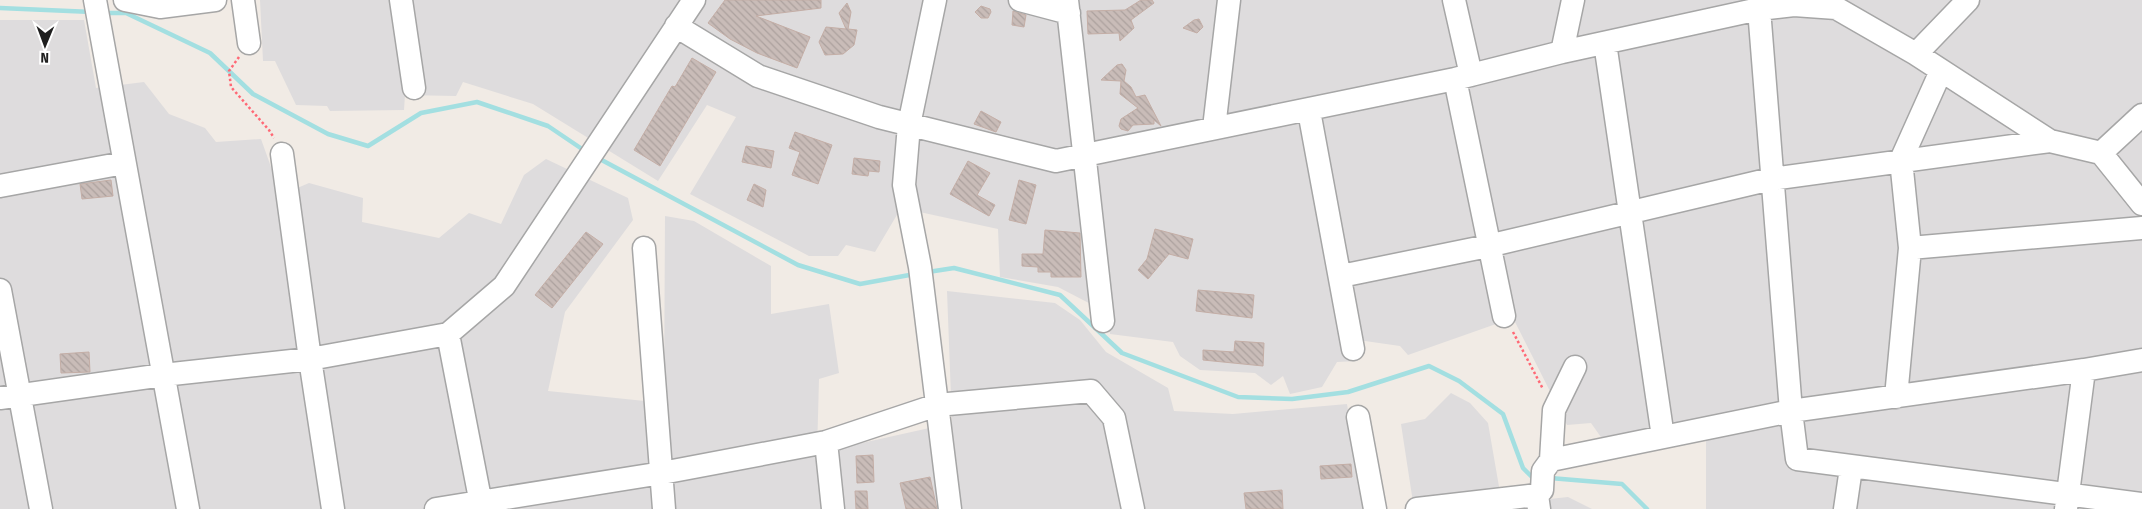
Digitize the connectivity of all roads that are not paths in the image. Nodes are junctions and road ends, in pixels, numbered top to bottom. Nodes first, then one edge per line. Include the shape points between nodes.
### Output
1 (124, 0) edge
2 (215, 0) edge
3 (243, 0) edge
4 (401, 0) edge
5 (935, 0) edge
6 (1020, 0) edge
7 (1230, 0) edge
8 (1454, 0) edge
9 (1572, 0) edge
10 (1968, 0) edge
11 (693, 1) edge
12 (1068, 7) edge
13 (96, 8) edge
14 (1758, 9) junction
15 (676, 26) junction
16 (249, 43) road end
17 (1605, 43) junction
18 (1562, 52) junction
19 (1916, 54) junction
20 (1941, 71) junction
21 (1463, 77) junction
22 (414, 88) dead end
23 (1309, 111) junction
24 (2142, 115) edge
25 (909, 124) junction
26 (1214, 128) junction
27 (2050, 141) junction
28 (2100, 153) junction
29 (282, 154) road end
30 (1084, 154) junction
31 (1900, 160) junction
32 (124, 162) junction
33 (1772, 179) junction
34 (0, 186) edge
35 (2142, 204) edge
36 (1631, 212) junction
37 (2142, 228) edge
38 (1488, 246) junction
39 (644, 248) dead end
40 (1910, 248) junction
41 (1341, 276) junction
42 (0, 290) edge
43 (1504, 316) road end
44 (1104, 321) dead end
45 (448, 334) junction
46 (1353, 349) dead end
47 (310, 359) junction
48 (2142, 360) edge
49 (1575, 367) dead end
50 (2084, 370) junction
51 (163, 375) junction
52 (10, 397) edge
53 (1896, 397) junction
54 (937, 405) junction
55 (1791, 411) junction
56 (1358, 417) dead end
57 (1662, 438) junction
58 (826, 442) junction
59 (1851, 468) junction
60 (662, 473) junction
61 (1542, 485) edge
62 (2067, 501) edge
63 (2142, 504) edge
64 (482, 505) edge
65 (41, 509) edge
66 (188, 509) edge
67 (333, 509) edge
68 (436, 509) edge
69 (664, 509) edge
70 (833, 509) edge
71 (950, 509) edge
72 (1133, 509) edge
73 (1375, 509) edge
74 (1417, 509) edge
75 (1845, 509) edge

1 - 2 street via 160,7
3 - 16 street
4 - 22 street
5 - 25 street
6 - 12 street
7 - 26 street
8 - 21 street
9 - 18 street
10 - 19 street
11 - 15 street
12 - 30 street
13 - 32 street
14 - 17 street
14 - 19 street via 1794,5 1836,8
14 - 33 street
15 - 25 street via 758,76
15 - 45 street via 504,286
17 - 18 street
17 - 36 street
18 - 21 street
19 - 20 street
20 - 27 street
20 - 31 street
21 - 23 street
21 - 38 street
23 - 26 street
23 - 41 street
24 - 28 street
25 - 30 street via 1056,161
25 - 54 street via 904,185 921,273
26 - 30 street
27 - 28 street
27 - 31 street
28 - 35 street
29 - 47 street
30 - 44 street
31 - 33 street
31 - 40 street
32 - 34 street
32 - 51 street
33 - 36 street
33 - 55 street
36 - 38 street
36 - 57 street
37 - 40 street
38 - 41 street
38 - 43 street
39 - 60 street
40 - 53 street
41 - 46 street
42 - 52 street
45 - 47 street
45 - 64 street
47 - 51 street
47 - 67 street
48 - 50 street
49 - 61 street via 1554,410
50 - 53 street
50 - 62 street
51 - 52 street
51 - 66 street
52 - 65 street
53 - 55 street
54 - 58 street
54 - 71 street
54 - 72 street via 1090,391 1114,418
55 - 57 street
55 - 59 street via 1797,459
56 - 73 street
57 - 61 street
58 - 60 street
58 - 70 street
59 - 62 street
59 - 75 street
60 - 64 street
60 - 69 street
61 - 74 street
62 - 63 street
64 - 68 street

